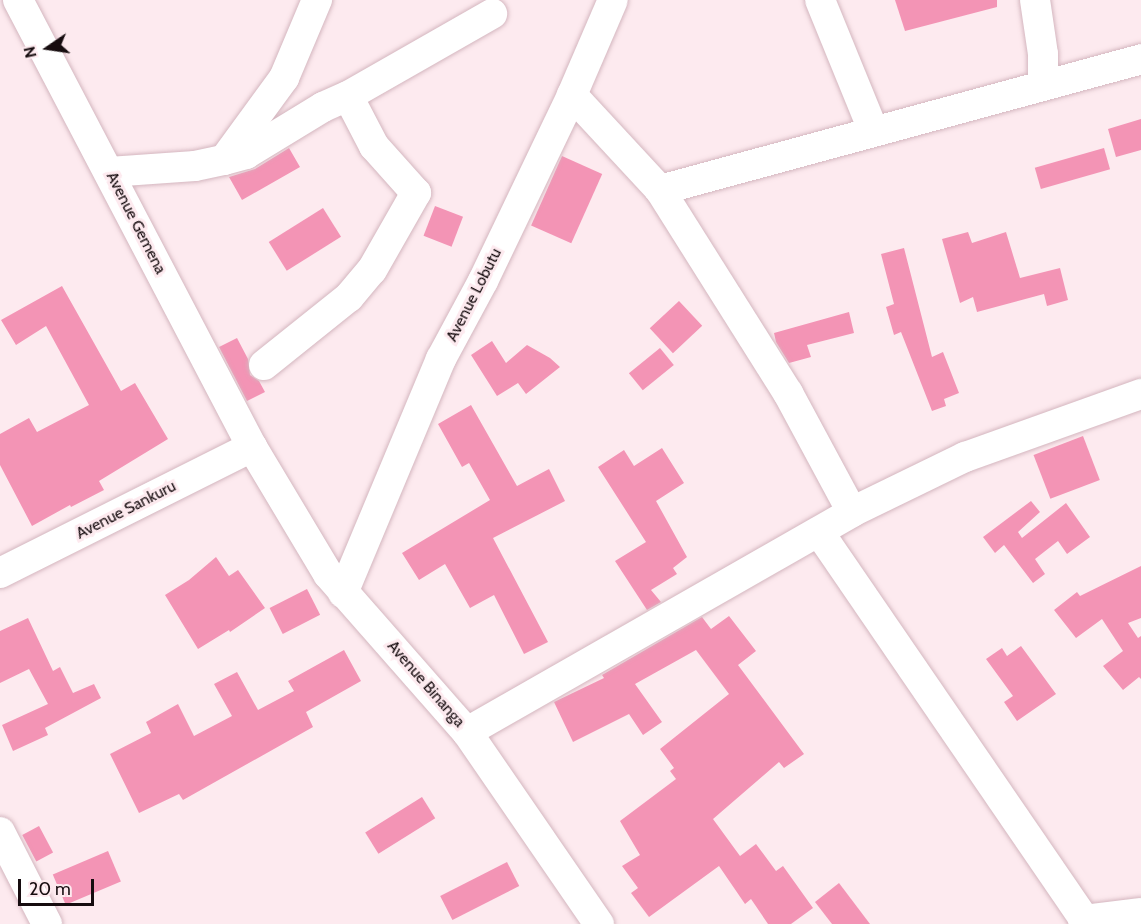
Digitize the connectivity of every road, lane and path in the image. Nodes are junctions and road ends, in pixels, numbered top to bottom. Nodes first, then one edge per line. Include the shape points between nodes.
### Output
1 (18, 0) edge
2 (613, 0) edge
3 (820, 0) edge
4 (1035, 0) edge
5 (312, 1) edge
6 (492, 14) dead end
7 (1141, 59) edge
8 (1043, 84) junction
9 (572, 95) junction
10 (348, 96) junction
11 (873, 130) junction
12 (224, 160) junction
13 (109, 172) junction
14 (660, 190) junction
15 (264, 365) dead end
16 (1141, 393) edge
17 (252, 447) junction
18 (852, 512) junction
19 (819, 532) junction
20 (0, 573) edge
21 (343, 593) junction
22 (467, 732) junction
23 (0, 832) edge
24 (1141, 913) edge
25 (1085, 922) edge
26 (47, 924) edge
27 (599, 924) edge

1 - 13 street, Avenue Gemena
2 - 9 street, Avenue Lobutu
3 - 11 street
4 - 8 street
5 - 12 street via 284,78
6 - 10 street
7 - 8 street
8 - 11 street
9 - 14 street
9 - 21 street, Avenue Lobutu via 441,359
10 - 12 street via 246,154
10 - 15 street via 374,146 416,193 372,270 348,297
11 - 14 street
12 - 13 street
13 - 17 street, Avenue Gemena
14 - 18 street via 788,393
16 - 18 street via 965,457
17 - 20 street, Avenue Sankuru
17 - 21 street, Avenue Binanga
18 - 19 street
19 - 22 street
19 - 25 street
21 - 22 street, Avenue Binanga
22 - 27 street, Avenue Binanga
23 - 26 street
24 - 25 street

